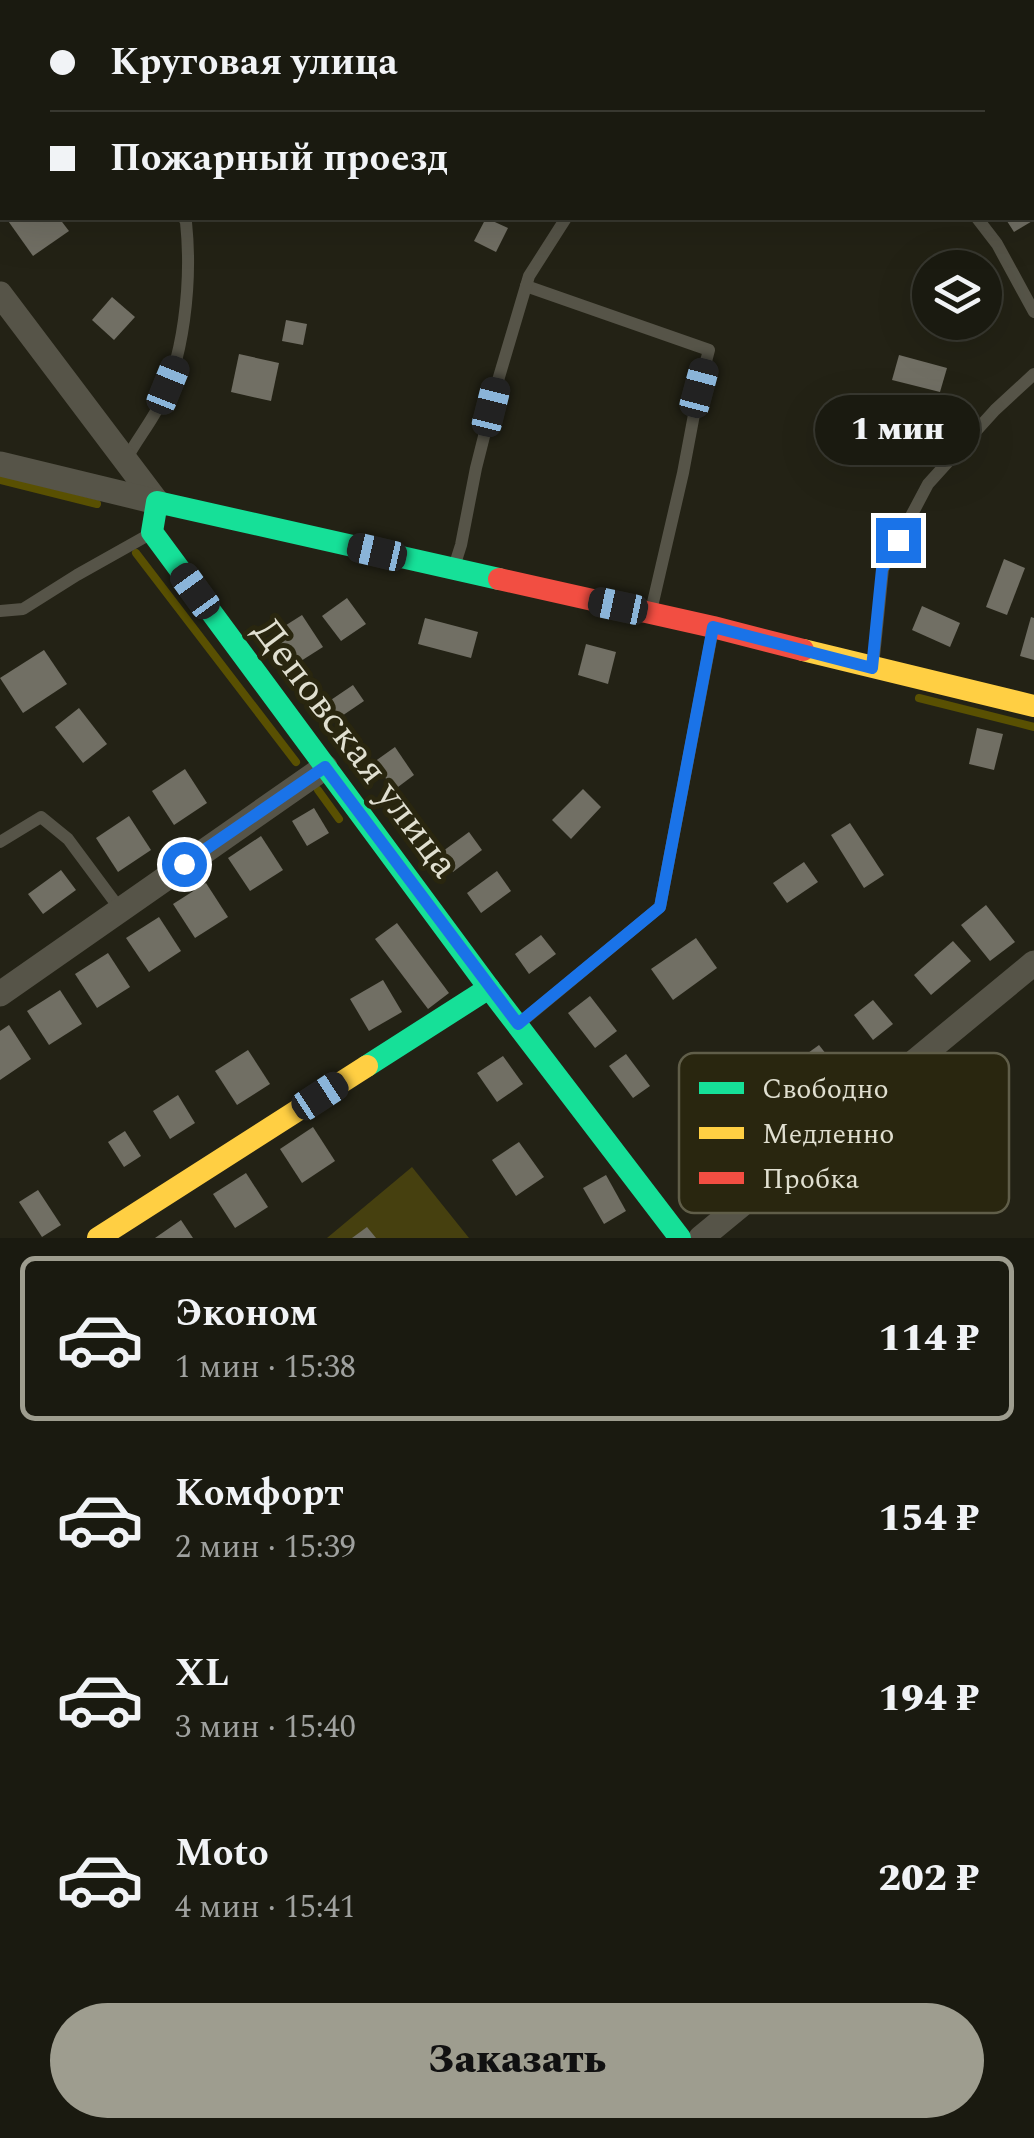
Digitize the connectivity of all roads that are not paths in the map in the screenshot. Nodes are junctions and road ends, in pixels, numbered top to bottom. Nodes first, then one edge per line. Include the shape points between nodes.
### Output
1 (185, 220) edge
2 (565, 220) edge
3 (979, 220) edge
4 (526, 286) junction
5 (0, 294) edge
6 (1034, 312) edge
7 (1034, 374) edge
8 (125, 461) junction
9 (0, 464) edge
10 (156, 502) junction
11 (152, 532) junction
12 (453, 569) junction
13 (0, 611) edge
14 (650, 613) junction
15 (713, 627) junction
16 (872, 668) junction
17 (1034, 706) edge
18 (325, 767) junction
19 (0, 842) edge
20 (120, 909) junction
21 (1034, 963) edge
22 (490, 988) junction
23 (0, 994) edge
24 (518, 1024) junction
25 (925, 1053) edge
26 (731, 1213) edge
27 (98, 1238) edge
28 (680, 1238) edge
29 (701, 1238) edge

1 - 8 lane via 190,257 178,359 157,412
2 - 4 lane
3 - 6 lane
4 - 12 lane
4 - 14 lane via 709,350
5 - 8 street
7 - 16 lane via 928,484 882,569
8 - 10 street
9 - 10 street
10 - 11 street
10 - 12 street
11 - 13 lane via 23,609
11 - 18 street, Деповская улица
12 - 14 street
14 - 15 street
15 - 16 street
15 - 24 lane via 660,907
16 - 17 street
18 - 20 street
18 - 22 street, Деповская улица
19 - 20 lane via 41,817 68,839
20 - 23 street
21 - 25 street
22 - 24 street, Деповская улица
22 - 27 street
24 - 28 street, Деповская улица
26 - 29 street

